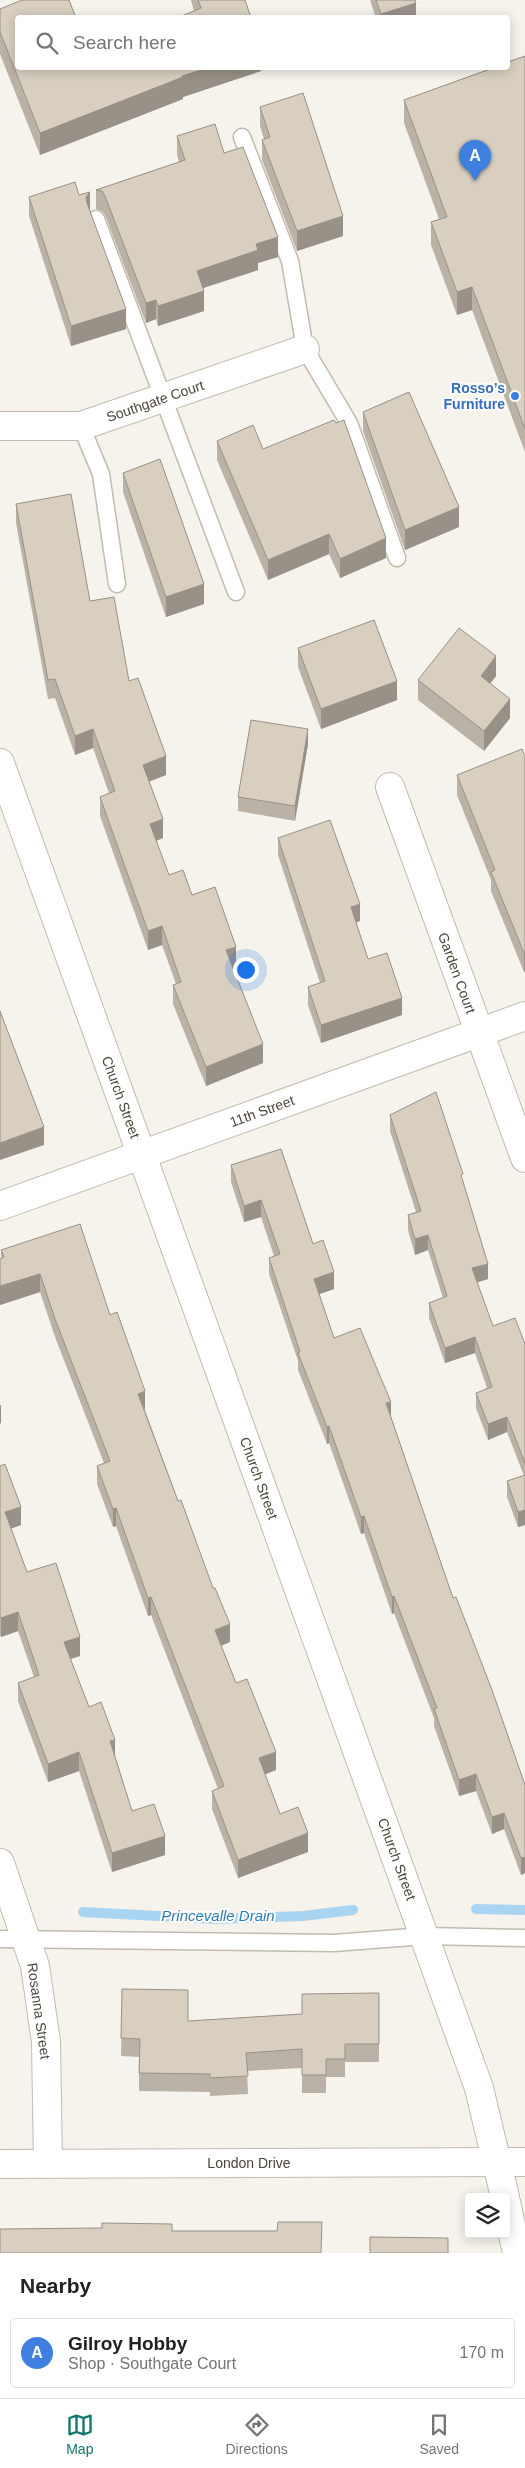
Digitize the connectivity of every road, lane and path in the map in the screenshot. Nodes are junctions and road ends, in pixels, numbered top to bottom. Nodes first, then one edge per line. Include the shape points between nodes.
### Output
1 (242, 137) dead end
2 (96, 219) dead end
3 (305, 349) junction
4 (163, 398) junction
5 (0, 426) edge
6 (81, 426) junction
7 (396, 558) dead end
8 (117, 584) dead end
9 (236, 592) dead end
10 (0, 763) edge
11 (390, 787) dead end
12 (525, 1016) edge
13 (479, 1033) junction
14 (142, 1155) junction
15 (525, 1158) edge
16 (0, 1206) edge
17 (0, 1863) edge
18 (425, 1936) junction
19 (525, 1938) edge
20 (13, 1939) edge
21 (498, 2162) junction
22 (525, 2162) edge
23 (0, 2164) edge
24 (48, 2164) junction
25 (504, 2193) edge
26 (510, 2222) edge
27 (516, 2253) edge

1 - 3 lane via 290,261
2 - 4 lane
3 - 4 street, Southgate Court
3 - 7 lane via 348,423
4 - 6 street, Southgate Court
4 - 9 lane
5 - 6 street, Southgate Court
6 - 8 lane via 101,474
10 - 14 street, Church Street
11 - 13 street, Garden Court
12 - 13 street, 11th Street
13 - 14 street, 11th Street
13 - 15 street, Garden Court
14 - 16 street, 11th Street
14 - 18 street, Church Street
17 - 20 street, Rosanna Street
18 - 19 lane
18 - 20 lane via 334,1943
18 - 21 street, Church Street via 479,2088
20 - 24 street, Rosanna Street via 35,1966 46,2042
21 - 22 street, London Drive
21 - 24 street, London Drive
21 - 25 street, Church Street
23 - 24 street, London Drive
26 - 27 street

